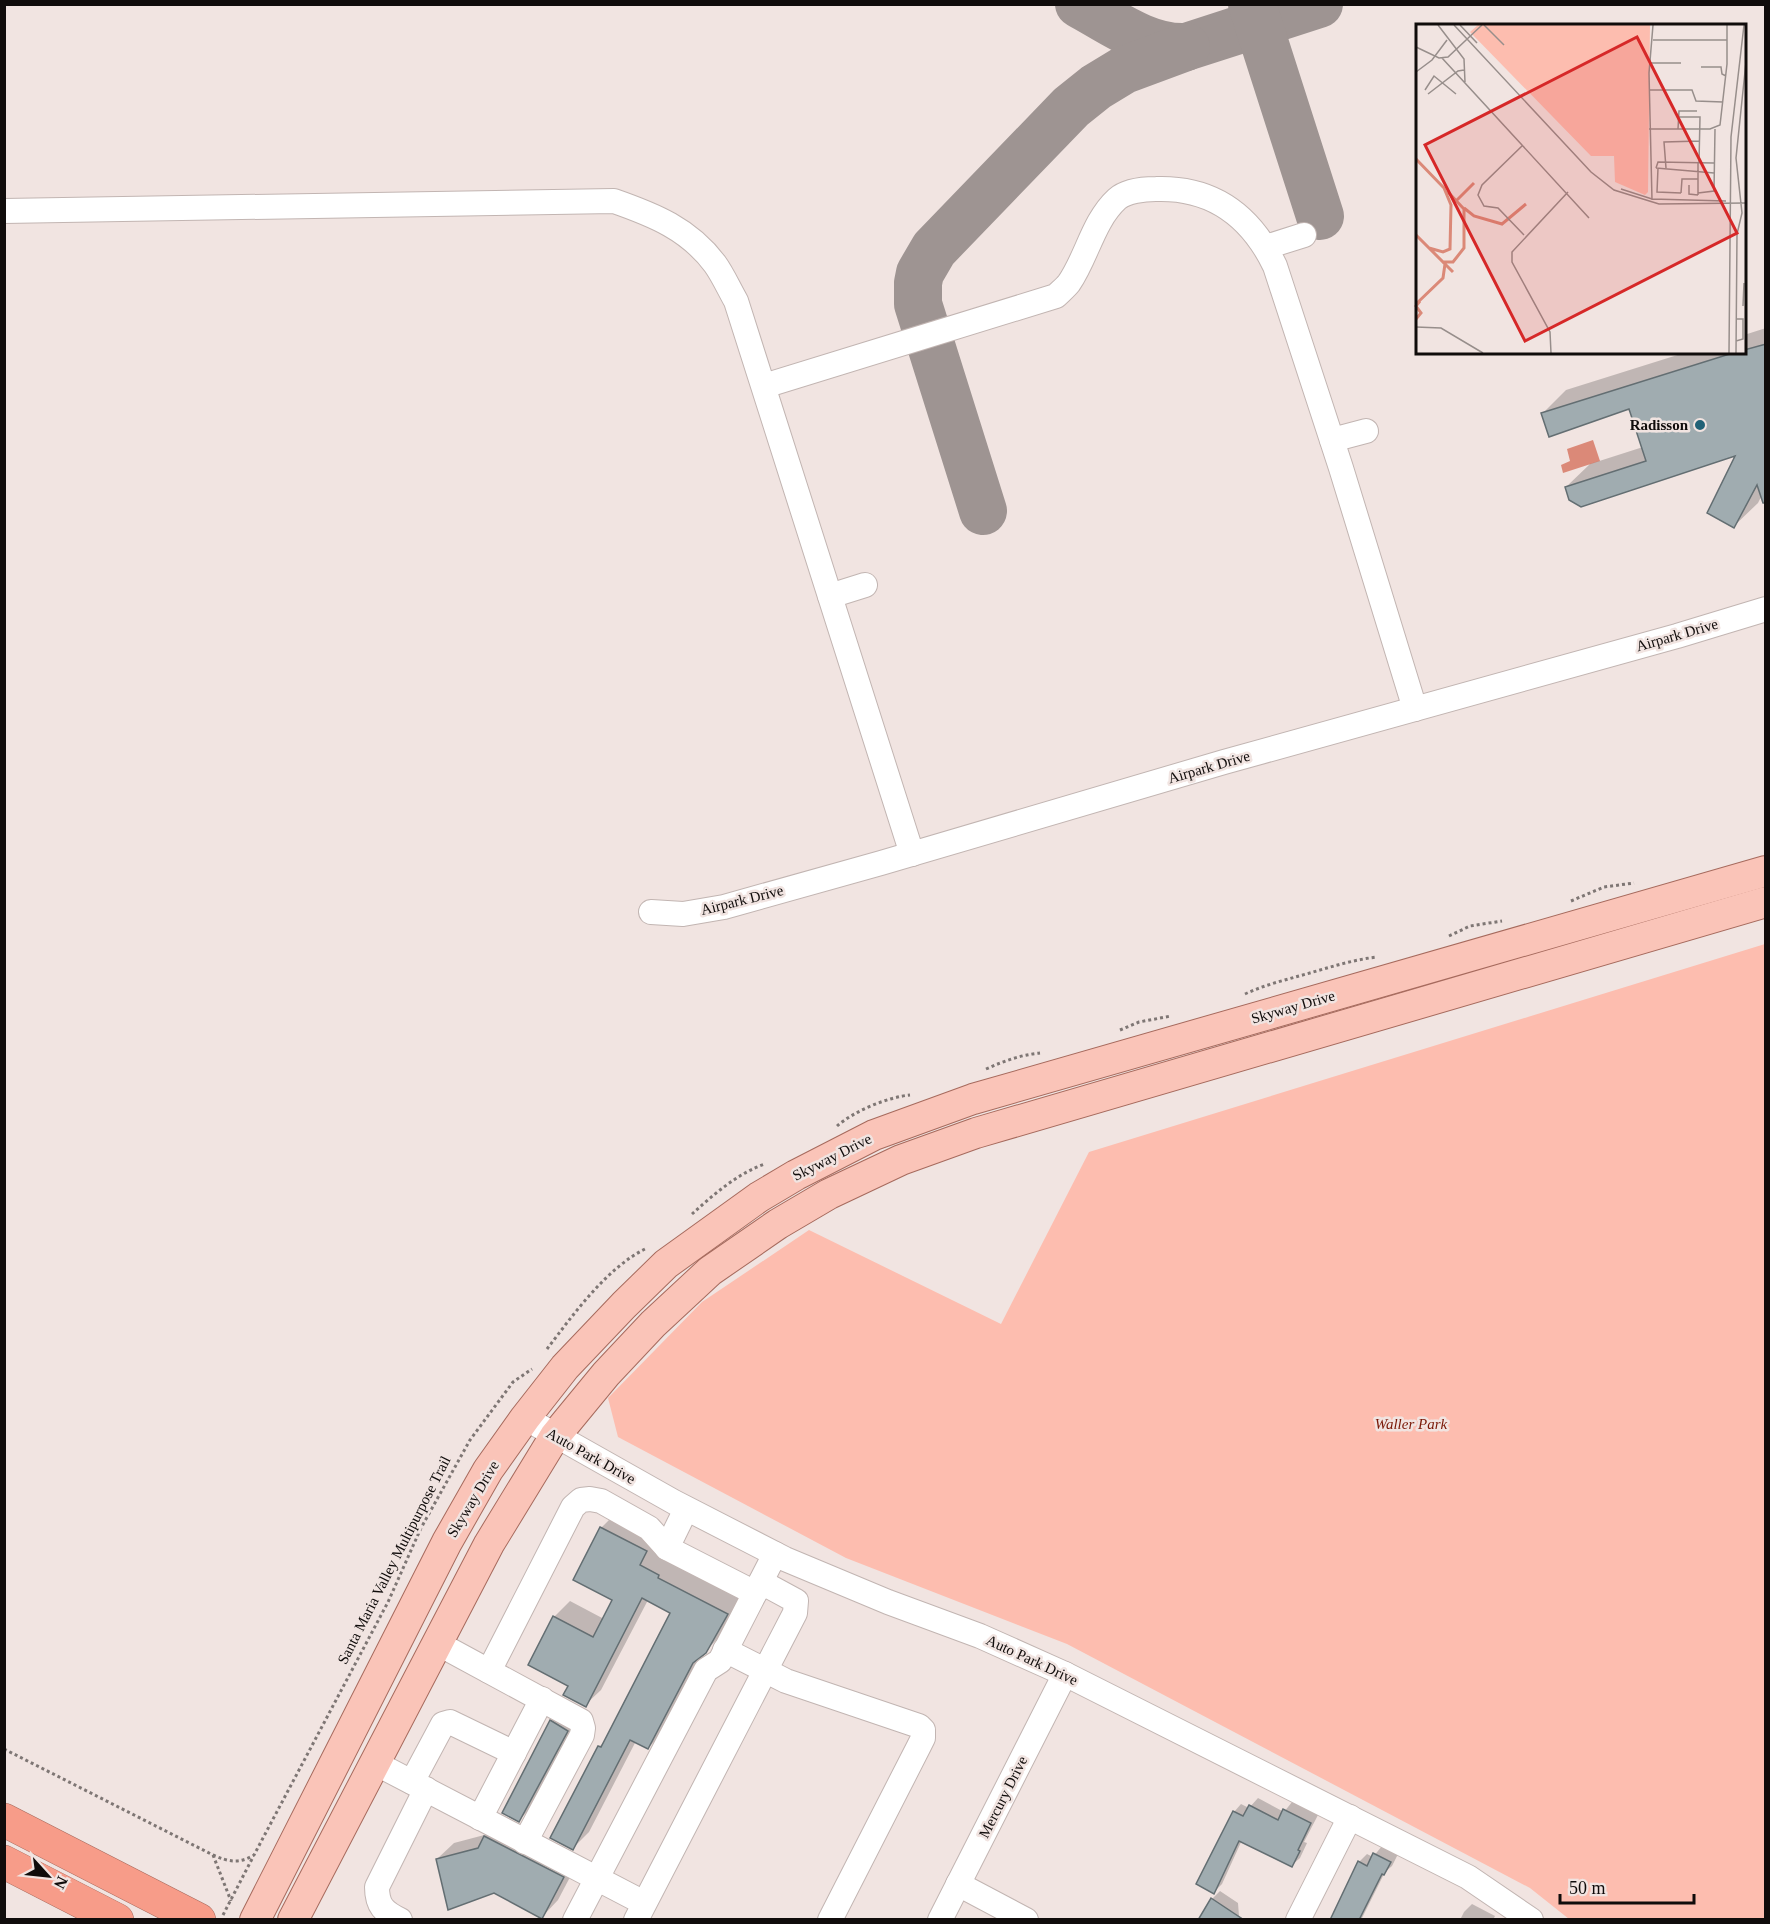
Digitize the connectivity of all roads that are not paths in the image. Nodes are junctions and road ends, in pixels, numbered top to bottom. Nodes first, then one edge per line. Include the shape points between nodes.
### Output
1 (4, 211) edge
2 (1304, 235) dead end
3 (1266, 247) junction
4 (764, 386) junction
5 (1366, 431) dead end
6 (1332, 440) junction
7 (865, 585) dead end
8 (830, 596) junction
9 (1766, 609) edge
10 (1415, 709) junction
11 (912, 854) junction
12 (1766, 871) edge
13 (1766, 902) edge
14 (651, 912) dead end
15 (525, 1418) junction
16 (555, 1436) junction
17 (686, 1509) junction
18 (667, 1548) junction
19 (775, 1554) junction
20 (758, 1588) junction
21 (437, 1643) junction
22 (725, 1650) junction
23 (489, 1671) junction
24 (765, 1671) junction
25 (1065, 1674) junction
26 (542, 1699) junction
27 (514, 1753) junction
28 (375, 1763) junction
29 (419, 1785) junction
30 (1350, 1817) junction
31 (480, 1818) junction
32 (4, 1820) edge
33 (525, 1842) junction
34 (4, 1862) edge
35 (596, 1879) junction
36 (958, 1884) junction
37 (645, 1913) edge
38 (117, 1920) edge
39 (199, 1920) edge
40 (255, 1920) edge
41 (293, 1920) edge
42 (400, 1920) edge
43 (575, 1920) edge
44 (830, 1920) edge
45 (940, 1920) edge
46 (1026, 1920) edge
47 (1298, 1920) edge
48 (1531, 1920) edge

1 - 4 street via 614,201 652,214 686,235 715,264 736,301
2 - 3 street
3 - 4 street via 1250,225 1218,201 1189,190 1141,190 1119,197 1106,212 1068,284 1056,296
3 - 6 street
4 - 8 street
5 - 6 street
6 - 10 street
7 - 8 street
8 - 11 street
9 - 10 street, Airpark Drive
10 - 11 street, Airpark Drive
11 - 14 street, Airpark Drive via 724,907 683,914
12 - 15 main road, Skyway Drive via 973,1099 874,1136 759,1197 666,1264 564,1367
13 - 16 main road, Skyway Drive via 988,1129 901,1160 829,1194 710,1271 645,1332
15 - 16 street, Auto Park Drive
15 - 40 main road, Skyway Drive via 488,1470 447,1542
16 - 17 street, Auto Park Drive
16 - 21 main road, Skyway Drive via 489,1544
17 - 18 street
17 - 19 street, Auto Park Drive
18 - 20 street
18 - 23 street via 640,1522 601,1501 581,1500 573,1507
19 - 20 street
19 - 25 street, Auto Park Drive
20 - 22 street
20 - 24 street via 791,1597 797,1607
21 - 23 street
21 - 28 main road, Skyway Drive
22 - 24 street
22 - 35 street via 720,1660 706,1670
23 - 26 street
24 - 37 street
24 - 44 street via 923,1730 923,1738
25 - 30 street, Auto Park Drive
25 - 36 street, Mercury Drive
26 - 27 street
26 - 33 street via 581,1721 583,1728
27 - 29 street via 450,1722 443,1724
27 - 31 street
28 - 29 street
28 - 41 main road, Skyway Drive
29 - 31 street
29 - 42 street via 377,1887 379,1904
30 - 47 street
30 - 48 street, Auto Park Drive via 1468,1877
31 - 33 street
32 - 39 highway
33 - 35 street
34 - 38 highway
35 - 37 street
35 - 43 street
36 - 45 street, Mercury Drive
36 - 46 street

